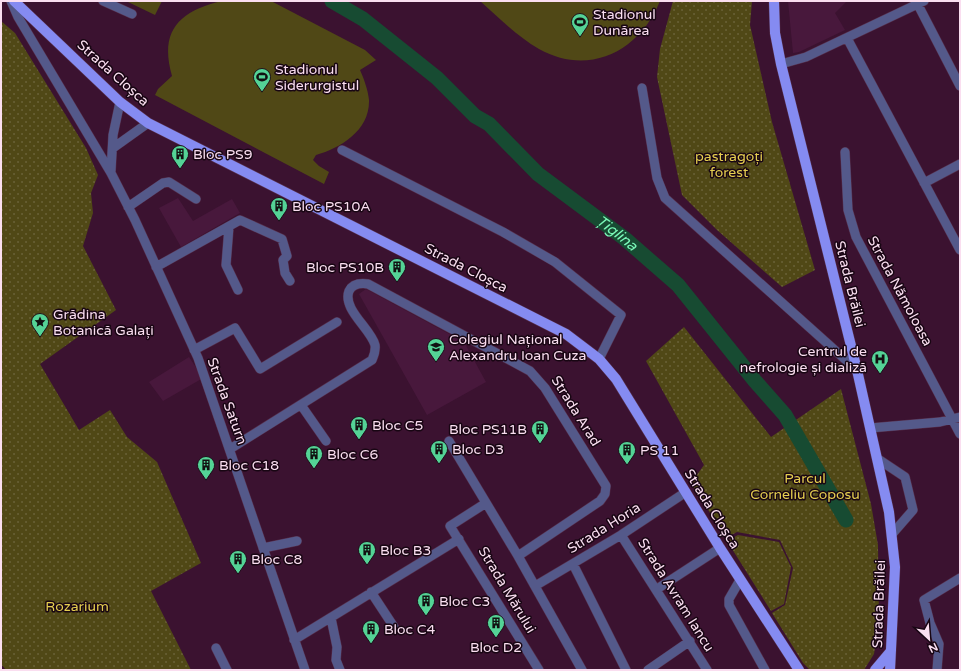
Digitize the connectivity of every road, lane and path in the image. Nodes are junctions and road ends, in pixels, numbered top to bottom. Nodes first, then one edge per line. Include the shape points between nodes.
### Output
1 (13, 1) edge
2 (103, 1) edge
3 (774, 1) edge
4 (919, 2) edge
5 (132, 14) dead end
6 (847, 38) junction
7 (781, 64) junction
8 (960, 86) edge
9 (642, 88) dead end
10 (120, 102) junction
11 (148, 123) junction
12 (113, 148) junction
13 (342, 150) dead end
14 (845, 152) dead end
15 (960, 164) edge
16 (111, 173) junction
17 (924, 183) junction
18 (196, 199) dead end
19 (128, 207) junction
20 (228, 227) junction
21 (960, 250) edge
22 (156, 267) junction
23 (290, 281) dead end
24 (238, 290) dead end
25 (337, 322) dead end
26 (194, 350) junction
27 (599, 359) junction
28 (857, 370) junction
29 (301, 405) junction
30 (956, 419) edge
31 (870, 428) junction
32 (960, 434) edge
33 (326, 441) dead end
34 (449, 441) dead end
35 (230, 449) junction
36 (878, 459) junction
37 (686, 492) junction
38 (486, 503) junction
39 (893, 533) junction
40 (621, 535) junction
41 (459, 539) junction
42 (297, 541) dead end
43 (263, 548) junction
44 (720, 548) junction
45 (518, 556) junction
46 (573, 564) junction
47 (960, 578) edge
48 (740, 580) junction
49 (535, 586) junction
50 (657, 589) junction
51 (372, 592) junction
52 (331, 618) junction
53 (394, 627) dead end
54 (294, 640) junction
55 (690, 642) junction
56 (216, 648) dead end
57 (891, 651) junction
58 (227, 670) edge
59 (305, 670) edge
60 (340, 670) edge
61 (539, 670) edge
62 (582, 670) edge
63 (626, 670) edge
64 (648, 670) edge
65 (707, 670) edge
66 (765, 670) edge
67 (798, 670) edge
68 (875, 670) edge
69 (890, 670) edge
70 (937, 670) edge

1 - 10 main road, Strada Cloșca
1 - 16 street, Strada Saturn via 18,17
2 - 5 street
3 - 7 main road, Strada Brăilei via 775,33
4 - 6 street
4 - 8 street
6 - 7 street via 806,57
6 - 17 street
7 - 28 main road, Strada Brăilei
9 - 28 street via 657,178 665,198
10 - 11 main road, Strada Cloșca
10 - 12 street
11 - 12 street
11 - 27 main road, Strada Cloșca via 566,334
12 - 16 street
13 - 27 street via 503,232 555,262 621,315
14 - 30 street, Strada Nămoloasa via 848,210 856,237
15 - 17 street
16 - 19 street, Strada Saturn
17 - 21 street
18 - 19 street via 169,182 163,182
19 - 22 street, Strada Saturn
20 - 22 street
20 - 23 street via 240,220 282,239 287,256 283,260 283,266
20 - 24 street via 226,266
22 - 26 street, Strada Saturn
25 - 26 street via 260,369 235,328
26 - 35 street, Strada Saturn
27 - 37 main road, Strada Cloșca via 616,379
28 - 31 main road, Strada Brăilei
29 - 33 street
29 - 35 street
29 - 45 street, Strada Arad via 372,360 375,344 350,306 348,295 351,287 360,283 368,284 530,371 545,388 606,486 605,494 600,501
30 - 31 street
30 - 32 street, Strada Nămoloasa
31 - 36 main road, Strada Brăilei
34 - 38 street
35 - 43 street, Strada Saturn
36 - 39 main road, Strada Brăilei
36 - 39 street via 904,477 913,510
37 - 40 street, Strada Horia
37 - 44 main road, Strada Cloșca
38 - 41 street, Strada Mărului via 450,526
38 - 45 street
39 - 57 main road, Strada Brăilei via 895,567
40 - 46 street, Strada Horia
40 - 50 street, Strada Avram Iancu
41 - 51 street
41 - 61 street, Strada Mărului
42 - 43 street
43 - 54 street, Strada Saturn
44 - 48 main road, Strada Cloșca
44 - 50 street
45 - 49 street
46 - 49 street, Strada Horia
46 - 63 street
47 - 70 street via 924,600 939,644
48 - 66 street via 729,599 729,605
48 - 67 main road, Strada Cloșca
49 - 62 street
50 - 55 street, Strada Avram Iancu
51 - 52 street
51 - 53 street
52 - 54 street
52 - 60 street via 337,647 336,660
54 - 59 street, Strada Saturn
55 - 64 street
55 - 65 street, Strada Avram Iancu
56 - 58 street
57 - 68 main road
57 - 69 main road, Strada Brăilei

